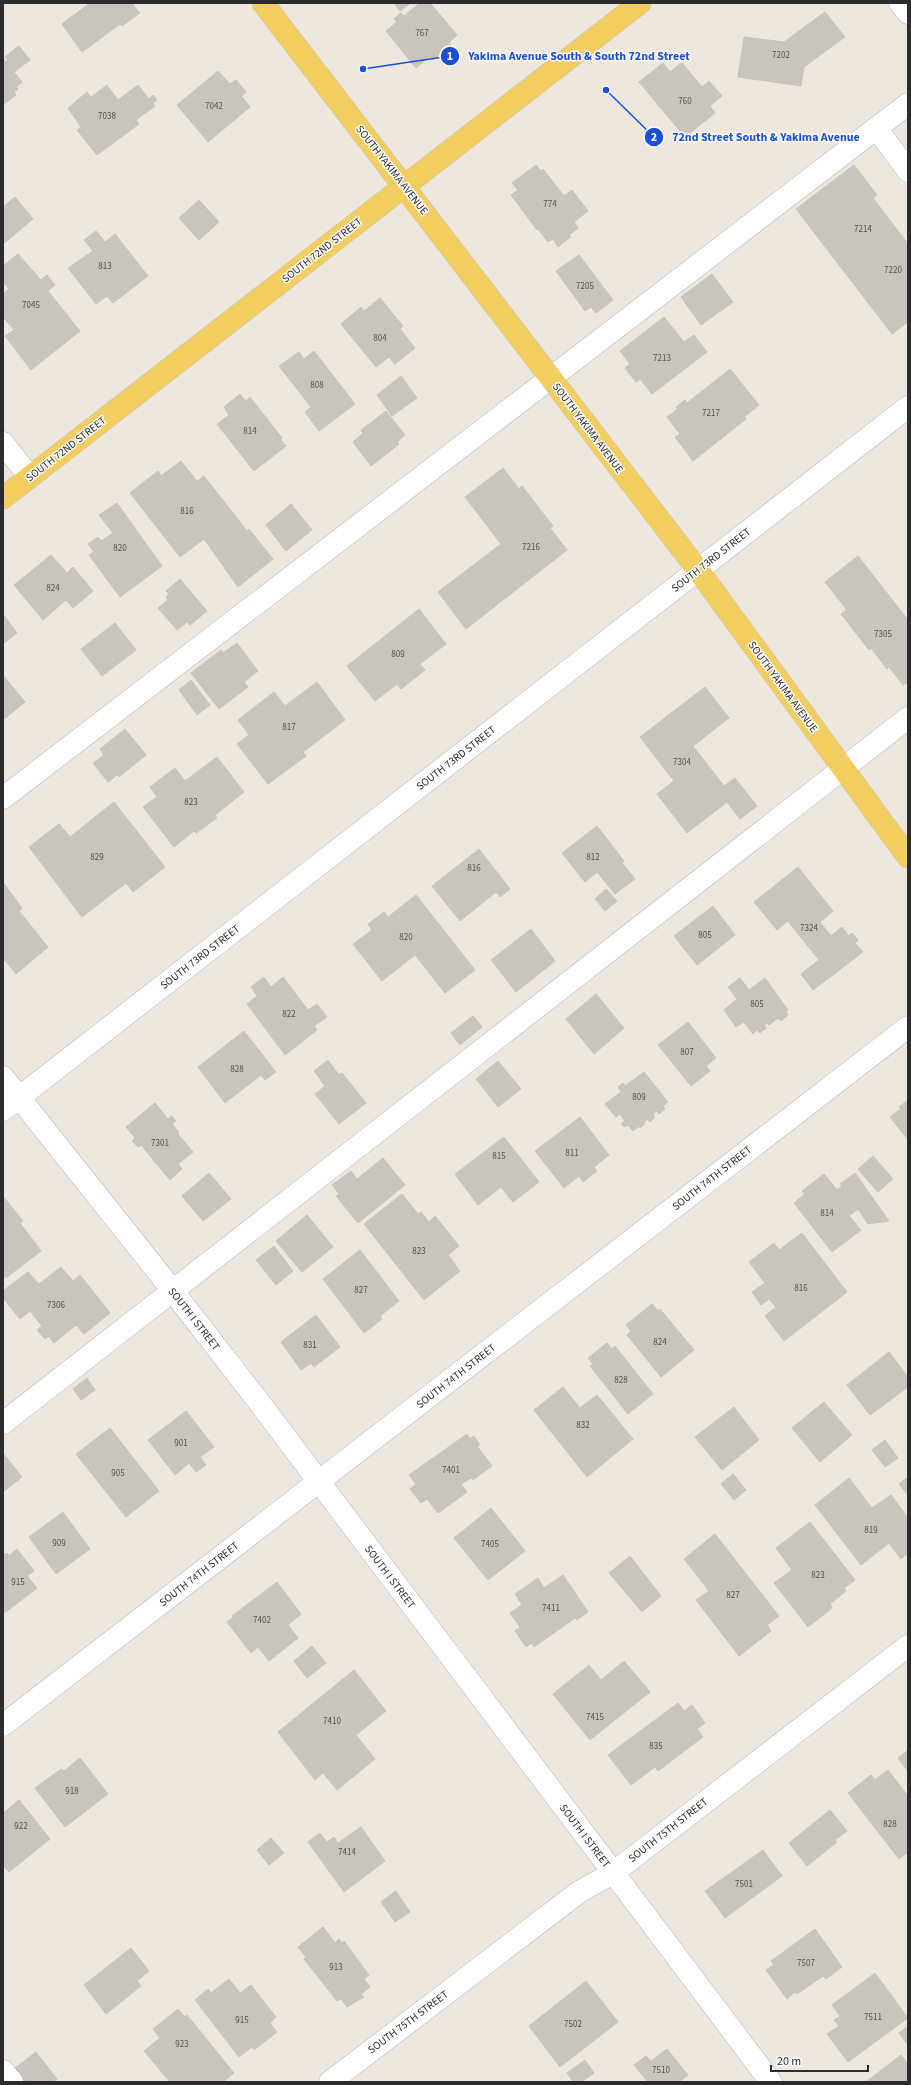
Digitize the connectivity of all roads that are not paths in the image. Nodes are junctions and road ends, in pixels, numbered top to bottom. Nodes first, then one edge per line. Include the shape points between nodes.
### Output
1 (263, 3) edge
2 (640, 3) edge
3 (900, 3) edge
4 (908, 13) edge
5 (908, 104) edge
6 (877, 129) junction
7 (908, 171) edge
8 (404, 186) junction
9 (550, 378) junction
10 (908, 407) edge
11 (3, 443) edge
12 (30, 477) junction
13 (3, 498) edge
14 (698, 570) junction
15 (908, 718) edge
16 (843, 768) junction
17 (3, 798) edge
18 (908, 857) edge
19 (908, 1027) edge
20 (3, 1077) edge
21 (11, 1104) edge
22 (173, 1291) junction
23 (3, 1423) edge
24 (318, 1483) junction
25 (908, 1646) edge
26 (3, 1725) edge
27 (613, 1873) junction
28 (3, 2071) edge
29 (12, 2082) edge
30 (330, 2082) edge
31 (771, 2082) edge

1 - 8 main road, SOUTH YAKIMA AVENUE
2 - 8 main road, SOUTH 72ND STREET
3 - 4 street
5 - 6 street
6 - 7 street
6 - 9 street
8 - 9 main road, SOUTH YAKIMA AVENUE
8 - 12 main road, SOUTH 72ND STREET
9 - 14 main road, SOUTH YAKIMA AVENUE
9 - 17 street
10 - 14 street, SOUTH 73RD STREET
11 - 12 street
12 - 13 main road, SOUTH 72ND STREET
14 - 16 main road, SOUTH YAKIMA AVENUE
14 - 21 street, SOUTH 73RD STREET
15 - 16 street
16 - 18 main road, SOUTH YAKIMA AVENUE
16 - 22 street
19 - 24 street, SOUTH 74TH STREET
20 - 21 street, SOUTH I STREET
21 - 22 street, SOUTH I STREET
22 - 23 street
22 - 24 street, SOUTH I STREET
24 - 26 street, SOUTH 74TH STREET
24 - 27 street, SOUTH I STREET
25 - 27 street, SOUTH 75TH STREET
27 - 30 street, SOUTH 75TH STREET via 579,1892
27 - 31 street, SOUTH I STREET
28 - 29 street

